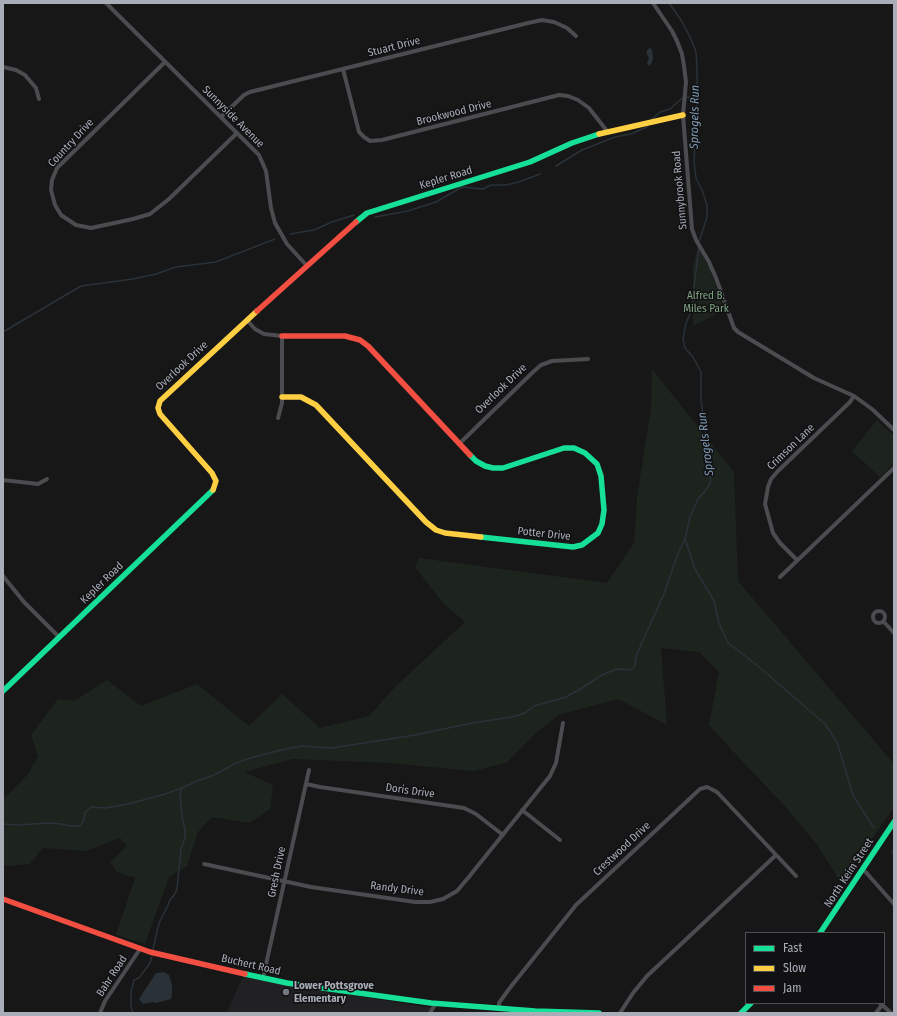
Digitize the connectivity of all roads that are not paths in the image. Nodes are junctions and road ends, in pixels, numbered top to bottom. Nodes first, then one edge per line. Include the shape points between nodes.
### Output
1 (106, 3) edge
2 (653, 3) edge
3 (576, 36) dead end
4 (165, 62) junction
5 (3, 67) edge
6 (343, 69) junction
7 (38, 99) dead end
8 (684, 115) junction
9 (221, 117) junction
10 (607, 131) junction
11 (237, 133) junction
12 (307, 266) junction
13 (247, 320) junction
14 (282, 336) junction
15 (588, 359) dead end
16 (854, 396) junction
17 (282, 397) junction
18 (278, 418) dead end
19 (894, 430) edge
20 (459, 444) junction
21 (894, 468) edge
22 (47, 479) dead end
23 (3, 480) edge
24 (214, 490) joint
25 (797, 560) junction
26 (3, 576) edge
27 (780, 577) dead end
28 (883, 621) dead end
29 (894, 633) edge
30 (59, 637) junction
31 (3, 691) edge
32 (563, 723) dead end
33 (309, 770) dead end
34 (306, 784) junction
35 (522, 810) junction
36 (894, 822) edge
37 (503, 835) junction
38 (560, 840) dead end
39 (776, 856) junction
40 (204, 864) dead end
41 (863, 869) junction
42 (796, 876) dead end
43 (284, 882) junction
44 (3, 899) edge
45 (894, 904) edge
46 (821, 932) edge
47 (140, 949) junction
48 (263, 978) junction
49 (436, 1003) junction
50 (750, 1004) edge
51 (881, 1004) edge
52 (498, 1008) junction
53 (560, 1012) edge
54 (100, 1013) edge
55 (430, 1013) edge
56 (599, 1013) edge
57 (620, 1013) edge
58 (741, 1013) edge
59 (876, 1013) edge
60 (891, 1013) edge

1 - 4 street, Sunnyside Avenue
2 - 8 street, Sunnybrook Road via 672,31 682,54 686,74
3 - 6 street, Stuart Drive via 560,24 538,20
4 - 9 street, Sunnyside Avenue
4 - 11 street, Country Drive via 57,168 51,190 61,215 71,223 91,228 150,214 170,199
5 - 7 street via 25,75 36,88
6 - 9 street, Stuart Drive via 250,92
6 - 10 street, Brookwood Drive via 359,132 370,141 559,95 578,100 589,108
8 - 10 street, Kepler Road
8 - 16 street, Sunnybrook Road via 691,223 736,331 814,378
9 - 11 street, Sunnyside Avenue
10 - 12 street, Kepler Road via 530,162 368,213
11 - 12 street, Sunnyside Avenue via 262,160 268,179 275,223 287,244
12 - 13 street, Kepler Road
13 - 14 street via 261,333
13 - 24 street, Overlook Drive via 158,405 158,411 164,420 212,473 216,481
14 - 17 street
14 - 20 street, Potter Drive via 345,336 360,340
15 - 20 street, Overlook Drive via 552,361 541,365
16 - 19 street, Sunnybrook Road
16 - 25 street, Crimson Lane via 778,471 768,487 765,504 773,533
17 - 18 street
17 - 20 street, Potter Drive via 301,397 316,405 436,530 568,547 582,545 598,533 604,514 601,476 597,464 585,453 574,448 562,448 507,467 493,468 476,461
21 - 25 street
22 - 23 street via 38,484
24 - 30 street, Kepler Road
25 - 27 street
26 - 30 street via 24,602
28 - 29 street
30 - 31 street, Kepler Road
32 - 35 street, Randy Drive via 554,769
33 - 34 street, Gresh Drive
34 - 37 street, Doris Drive via 464,808
34 - 43 street, Gresh Drive
35 - 37 street, Randy Drive
35 - 38 street
36 - 41 street, North Keim Street
37 - 43 street, Randy Drive via 457,891 437,901 415,902
39 - 42 street, Crestwood Drive
39 - 52 street, Crestwood Drive via 717,792 707,787 700,789 576,905 502,998
39 - 57 street via 647,976
40 - 43 street, Randy Drive
41 - 45 street
41 - 46 street, North Keim Street
43 - 48 street, Gresh Drive
44 - 47 street, Buchert Road
47 - 48 street, Buchert Road
47 - 54 street, Bahr Road via 105,1001
48 - 49 street, Buchert Road via 296,985
49 - 52 street, Buchert Road
49 - 55 street
50 - 58 street
51 - 59 street
51 - 60 street
52 - 53 street, Buchert Road
53 - 56 street, Buchert Road

